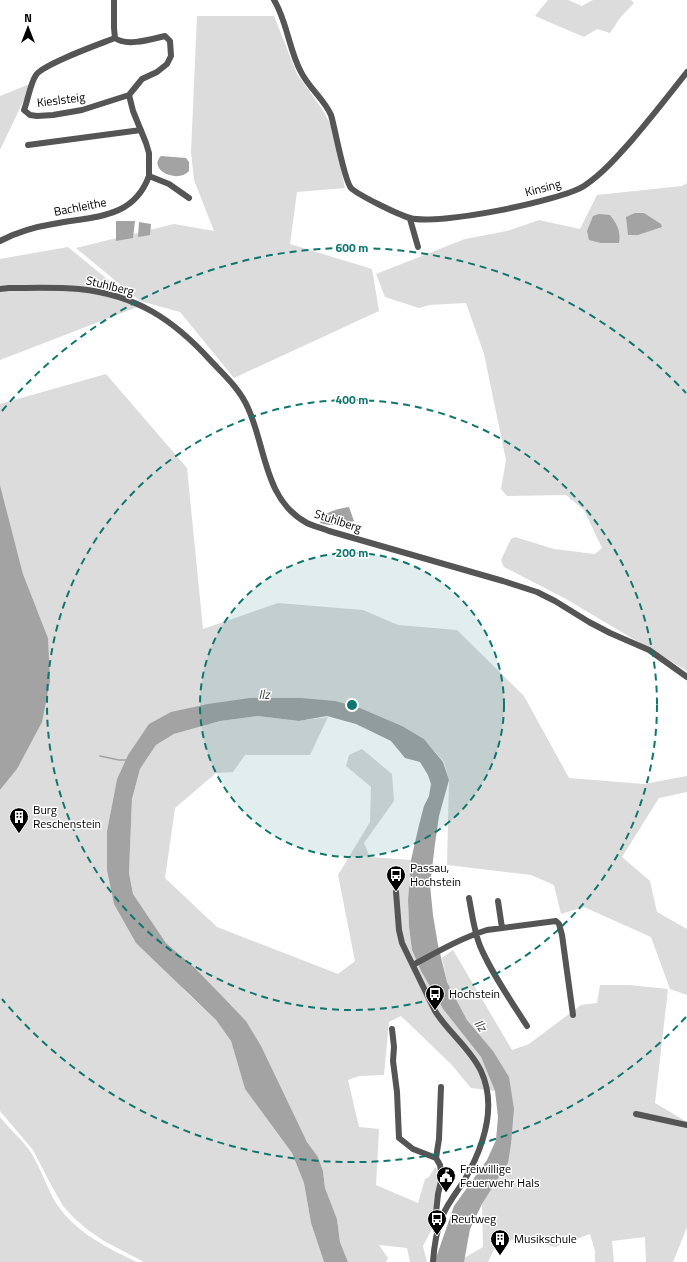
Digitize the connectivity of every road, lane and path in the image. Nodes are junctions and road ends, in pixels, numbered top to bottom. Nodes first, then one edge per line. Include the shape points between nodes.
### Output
1 (114, 0) edge
2 (274, 0) edge
3 (115, 38) junction
4 (687, 72) edge
5 (129, 95) junction
6 (141, 130) junction
7 (28, 145) dead end
8 (149, 176) junction
9 (189, 198) dead end
10 (410, 219) junction
11 (0, 241) edge
12 (418, 247) dead end
13 (0, 289) edge
14 (687, 677) edge
15 (396, 892) dead end
16 (469, 898) dead end
17 (498, 900) dead end
18 (502, 928) junction
19 (476, 934) junction
20 (415, 964) junction
21 (573, 1015) dead end
22 (527, 1026) dead end
23 (392, 1029) dead end
24 (441, 1087) dead end
25 (636, 1114) dead end
26 (687, 1125) edge
27 (436, 1158) junction
28 (437, 1236) junction
29 (433, 1262) edge

1 - 3 street
2 - 10 street, Kinsing via 301,73 331,115 350,187
3 - 5 street via 129,42 165,36 170,41 172,52 167,64 137,84
3 - 5 street, Kieslsteig via 41,70 35,77 24,110 30,115 53,115 82,110
4 - 10 street, Kinsing via 618,156 583,187 560,196 476,214 437,219
5 - 6 street, Bachleithe
6 - 7 street
6 - 8 street, Bachleithe via 149,153
8 - 9 street via 169,184
8 - 11 street, Bachleithe via 143,191 122,209 105,215 33,228
10 - 12 street
13 - 14 street, Stuhlberg via 79,289 115,296 154,312 198,346 242,396 258,433 273,486 286,508 307,523 537,592 594,625 649,650
15 - 20 street via 402,943
16 - 19 street
17 - 18 street
18 - 19 street
18 - 21 street via 556,921 559,924
19 - 20 street
19 - 22 street via 486,958
20 - 28 street via 440,1019 480,1070 486,1084 489,1106 477,1156 441,1218
23 - 27 street via 399,1138 413,1149
24 - 27 street
25 - 26 street
27 - 28 street via 442,1177 436,1214
28 - 29 street

